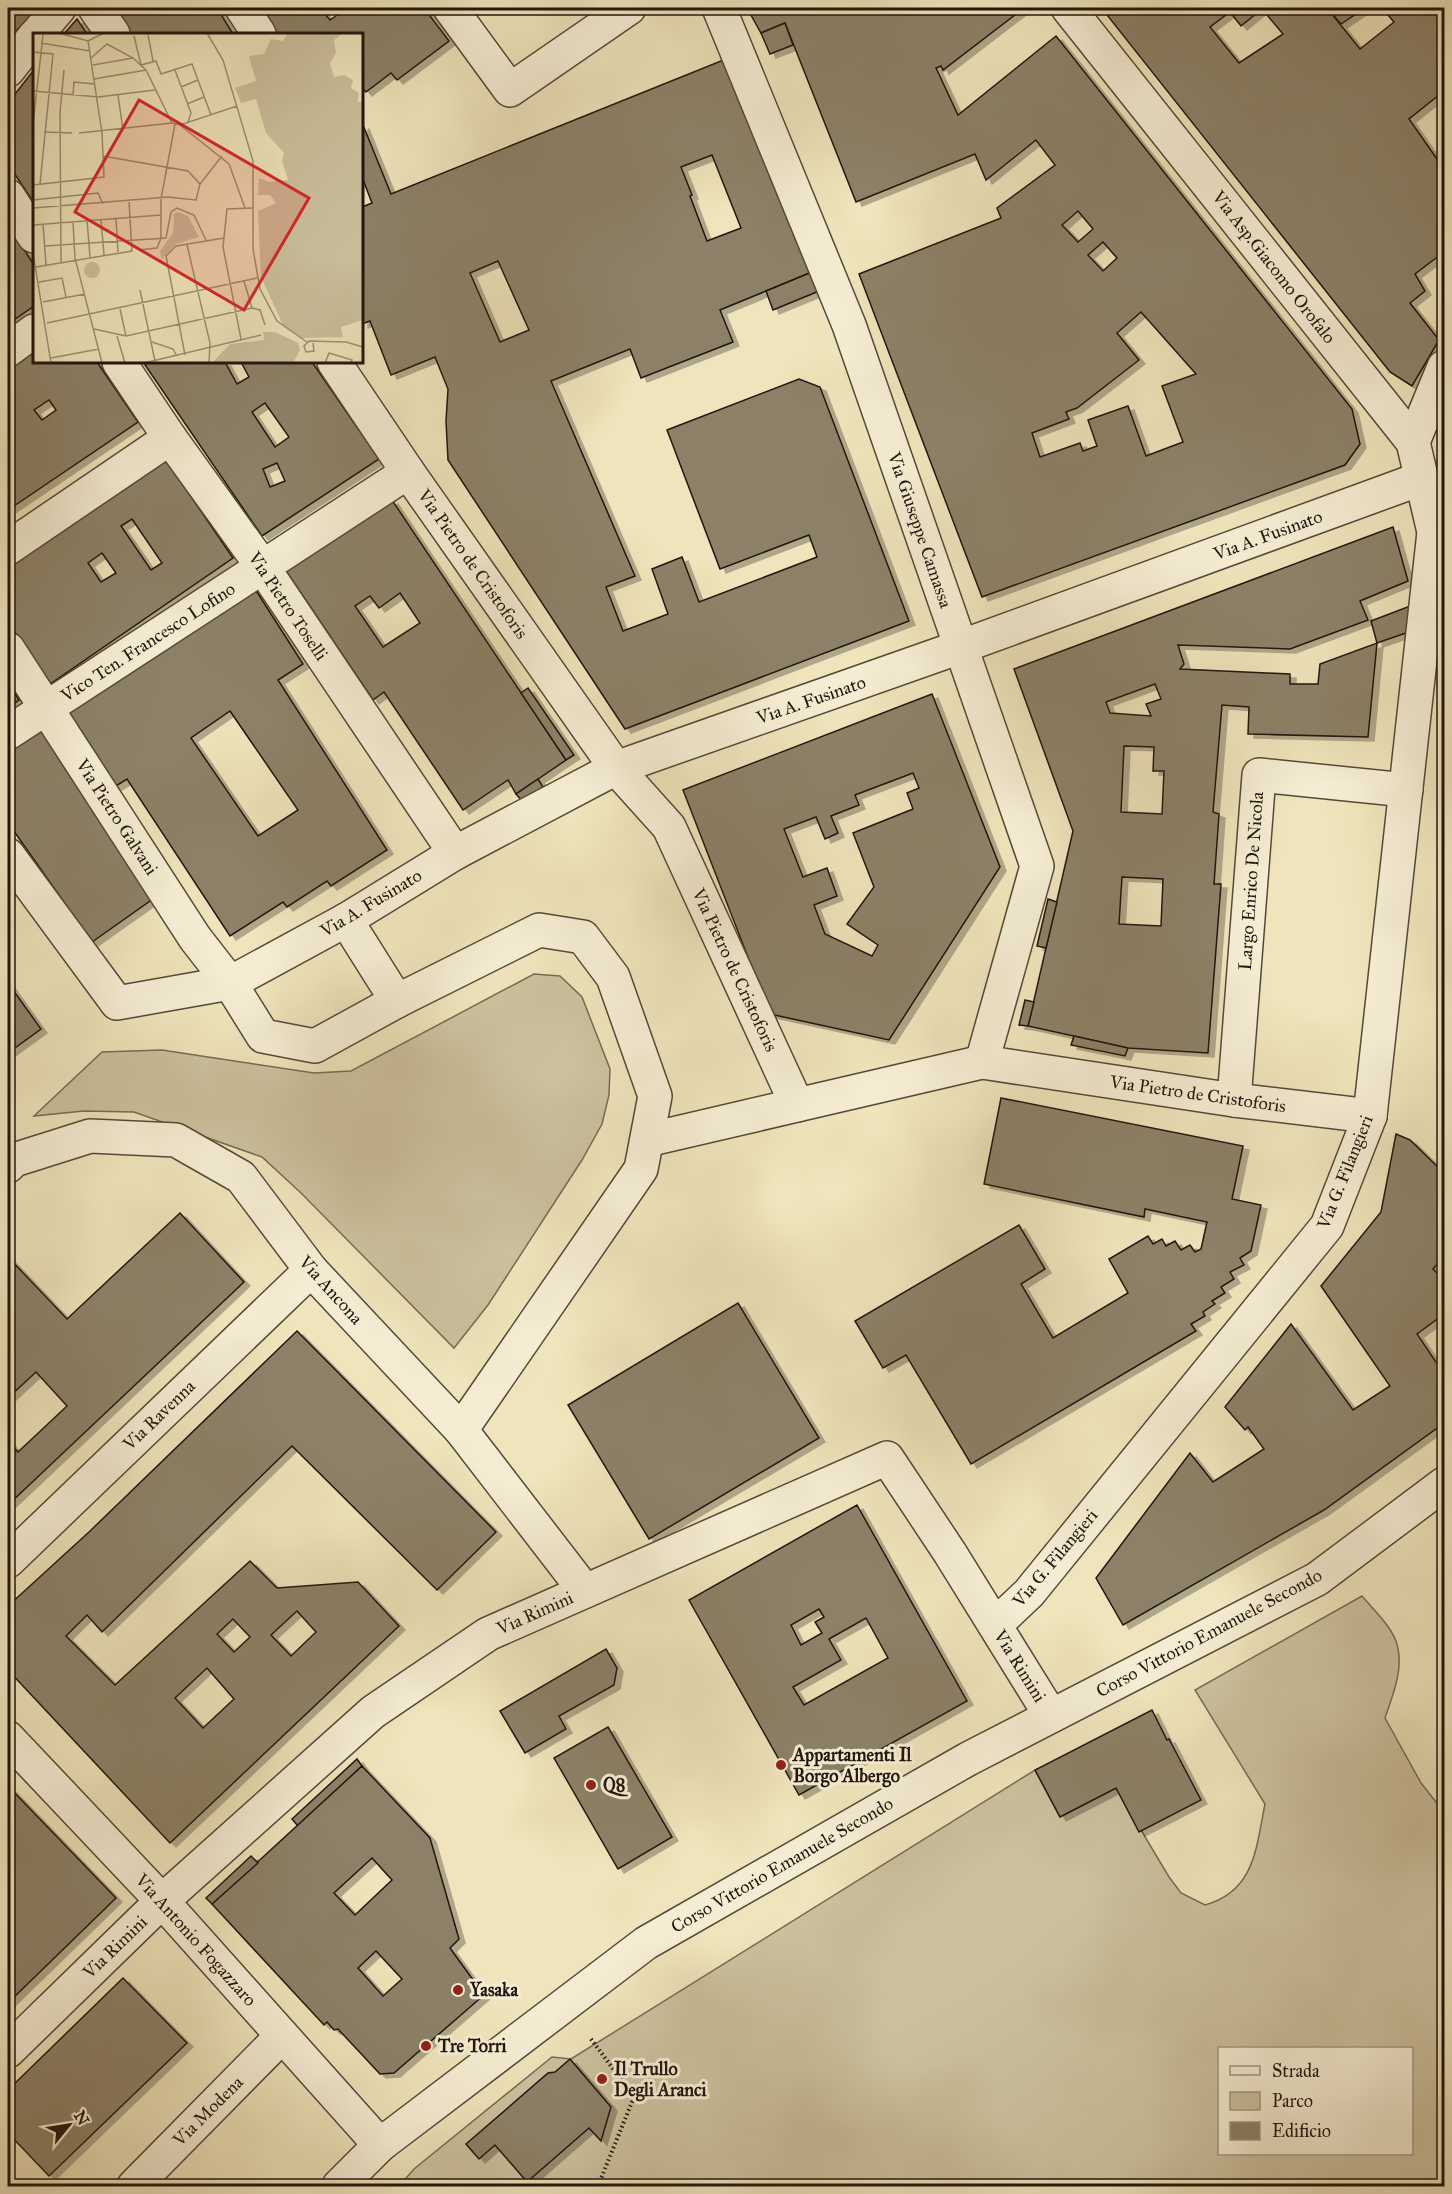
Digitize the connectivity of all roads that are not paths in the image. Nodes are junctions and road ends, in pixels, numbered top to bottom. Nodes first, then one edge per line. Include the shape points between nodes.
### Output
1 (59, 8) edge
2 (95, 8) edge
3 (242, 8) edge
4 (450, 8) edge
5 (629, 8) edge
6 (719, 8) edge
7 (1070, 8) edge
8 (38, 33) edge
9 (112, 33) edge
10 (258, 33) edge
11 (33, 40) edge
12 (8, 70) edge
13 (8, 196) edge
14 (33, 234) edge
15 (33, 332) edge
16 (8, 350) edge
17 (120, 363) edge
18 (335, 363) edge
19 (1444, 367) edge
20 (170, 438) junction
21 (1413, 442) junction
22 (408, 472) junction
23 (1420, 479) junction
24 (1439, 537) edge
25 (8, 548) edge
26 (262, 566) junction
27 (960, 647) junction
28 (8, 649) edge
29 (46, 709) junction
30 (8, 733) edge
31 (616, 768) junction
32 (1406, 790) junction
33 (455, 853) junction
34 (8, 855) edge
35 (346, 920) junction
36 (230, 983) junction
37 (397, 1001) junction
38 (982, 1062) junction
39 (1234, 1100) junction
40 (797, 1105) junction
41 (1370, 1116) junction
42 (647, 1140) junction
43 (8, 1166) edge
44 (311, 1270) junction
45 (461, 1430) junction
46 (1444, 1484) edge
47 (8, 1561) edge
48 (585, 1591) junction
49 (995, 1626) junction
50 (1051, 1716) junction
51 (8, 1738) edge
52 (162, 1901) junction
53 (282, 2036) junction
54 (8, 2051) edge
55 (380, 2145) junction
56 (134, 2187) edge
57 (339, 2187) edge

1 - 8 street
2 - 9 street
3 - 10 street
4 - 5 street via 510,90
6 - 27 street, Via Giuseppe Camassa via 849,325
7 - 21 street, Via Asp.Giacomo Orofalo
11 - 12 street
13 - 14 street
15 - 16 street
17 - 20 street, Via Pietro Toselli
18 - 22 street, Via Pietro de Cristoforis
19 - 21 street
20 - 25 street
20 - 26 street, Via Pietro Toselli
21 - 23 street, Via Asp.Giacomo Orofalo
22 - 26 street, Vico Ten. Francesco Lofino
22 - 31 street, Via Pietro de Cristoforis
23 - 24 street, Via Asp.Giacomo Orofalo
23 - 27 street, Via A. Fusinato
24 - 32 street, Via G. Filangieri
26 - 29 street, Vico Ten. Francesco Lofino
26 - 33 street, Via Pietro Toselli
27 - 31 street, Via A. Fusinato
27 - 38 street, Via Giuseppe Camassa via 1037,866
28 - 29 street, Via Pietro Galvani
29 - 30 street, Vico Ten. Francesco Lofino
29 - 36 street, Via Pietro Galvani via 195,938
31 - 33 street, Via A. Fusinato
31 - 40 street, Via Pietro de Cristoforis via 669,827
32 - 39 street, Largo Enrico De Nicola via 1259,774
32 - 41 street, Via G. Filangieri
33 - 35 street, Via A. Fusinato
34 - 36 street, Via A. Fusinato via 117,1003
35 - 36 street, Via A. Fusinato
35 - 37 street
36 - 37 street, Via Pietro Galvani via 263,1036 315,1046
37 - 42 street, Via Pietro Galvani via 539,930 583,937 613,977 655,1096
38 - 39 street, Via Pietro de Cristoforis
38 - 40 street, Via Pietro de Cristoforis
39 - 41 street, Via Pietro de Cristoforis
40 - 42 street
41 - 49 street, Via G. Filangieri via 1327,1226 1029,1593
42 - 45 street, Via Pietro Galvani via 641,1169
43 - 44 street, Via Ancona via 14,1160 90,1136 176,1140 241,1177
44 - 45 street, Via Ancona
44 - 47 street, Via Ravenna
45 - 48 street, Via Ancona
46 - 50 street, Corso Vittorio Emanuele Secondo via 1317,1579
48 - 49 street, Via Rimini via 887,1458
48 - 52 street, Via Rimini via 488,1634 373,1712
49 - 50 street, Via Rimini
50 - 55 street, Corso Vittorio Emanuele Secondo via 957,1765 646,1942
51 - 52 street, Via Antonio Fogazzaro
52 - 53 street, Via Antonio Fogazzaro
52 - 54 street, Via Rimini
53 - 55 street, Via Antonio Fogazzaro
53 - 56 street, Via Modena
55 - 57 street, Corso Vittorio Emanuele Secondo

